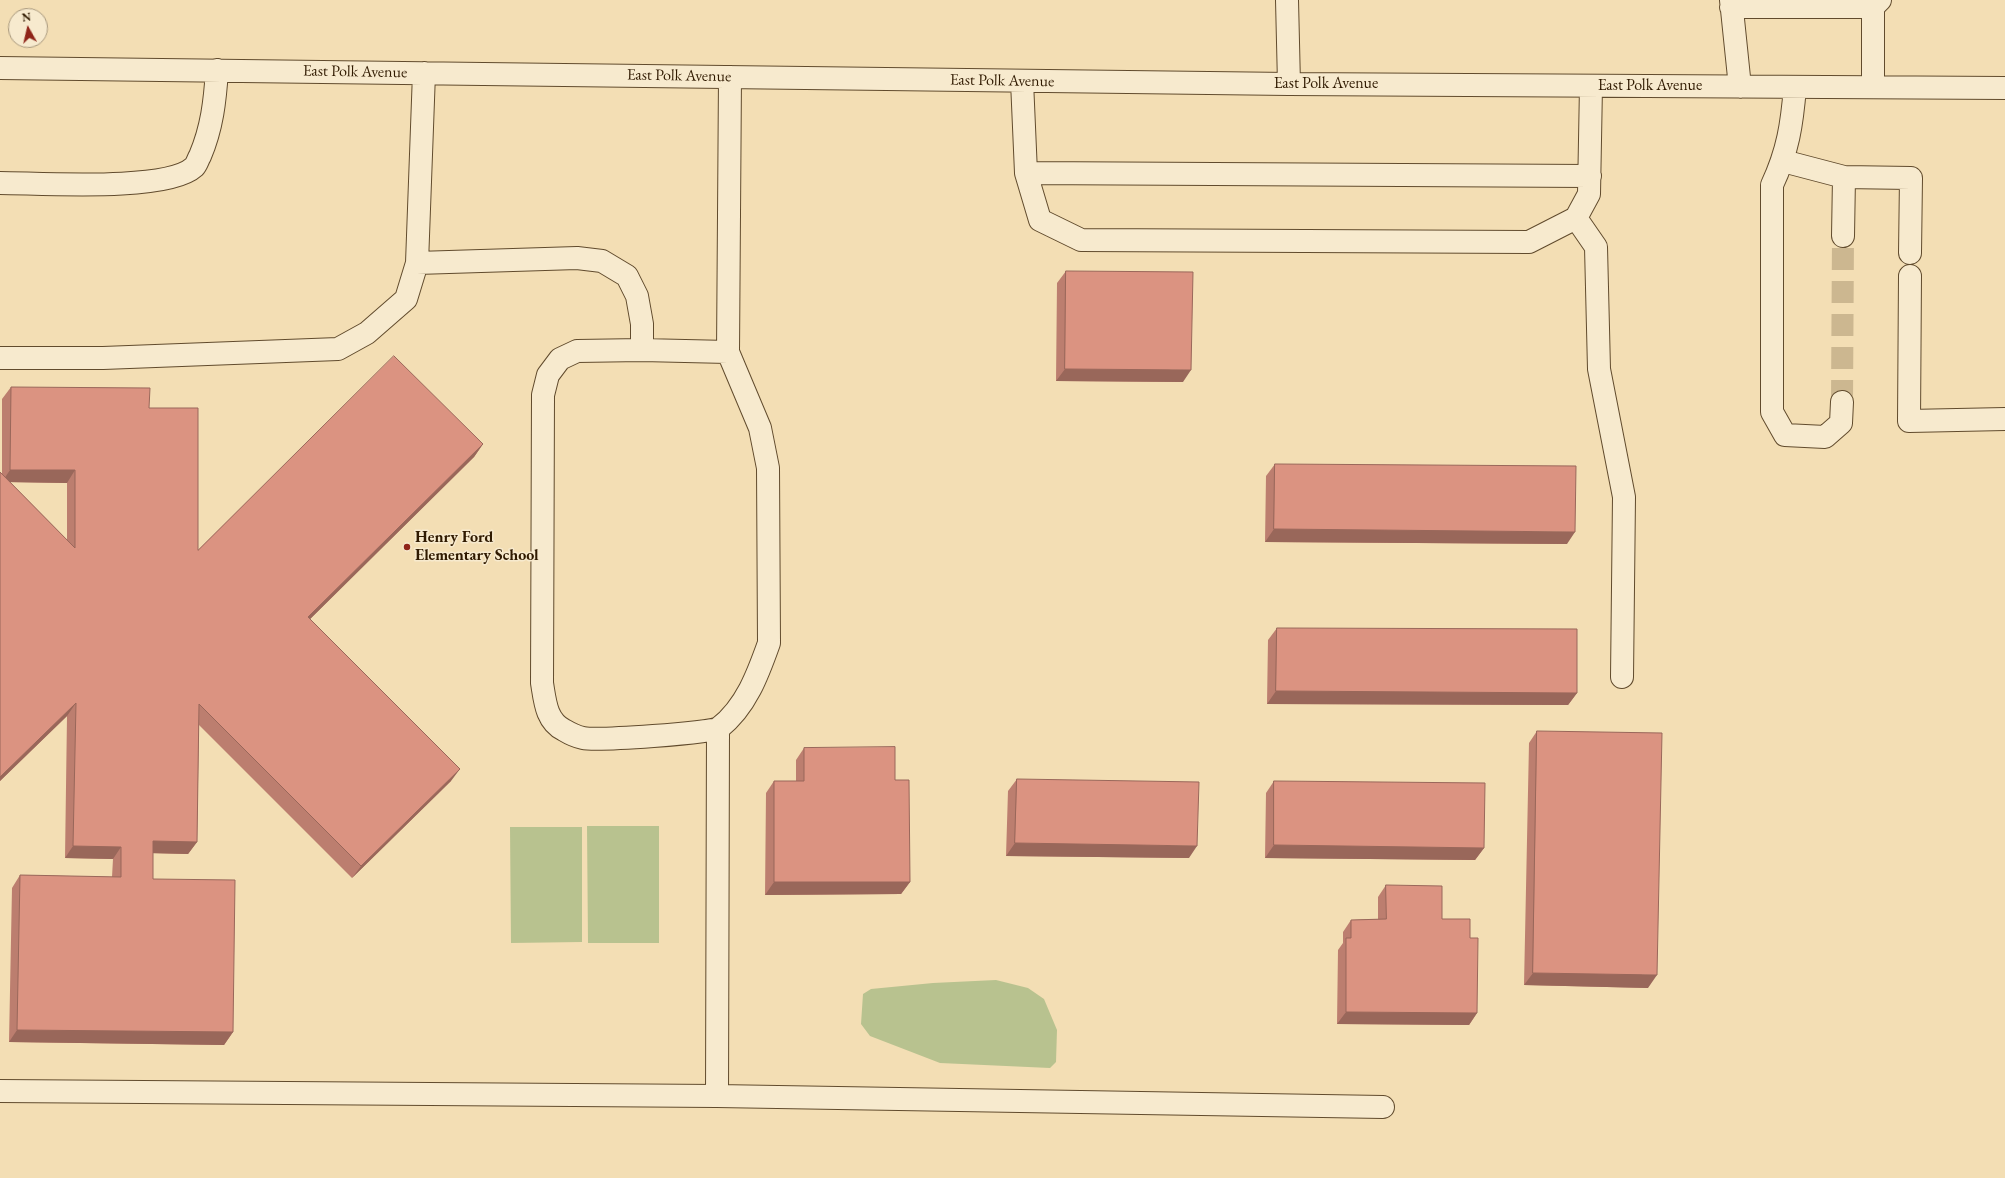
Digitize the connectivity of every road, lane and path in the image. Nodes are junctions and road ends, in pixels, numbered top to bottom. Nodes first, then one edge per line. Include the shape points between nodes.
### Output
1 (1287, 0) edge
2 (1817, 3) edge
3 (1731, 4) edge
4 (1876, 4) edge
5 (0, 68) edge
6 (217, 70) junction
7 (424, 73) junction
8 (730, 77) junction
9 (1022, 81) junction
10 (1289, 84) junction
11 (1591, 86) junction
12 (1740, 86) junction
13 (1795, 87) junction
14 (1873, 87) junction
15 (2005, 88) edge
16 (1783, 161) junction
17 (1026, 173) junction
18 (1590, 176) junction
19 (1844, 177) junction
20 (0, 183) edge
21 (1576, 218) junction
22 (1843, 236) tunnel mouth
23 (1910, 253) dead end
24 (417, 263) junction
25 (1910, 276) dead end
26 (642, 350) junction
27 (728, 352) junction
28 (0, 358) edge
29 (1842, 402) tunnel mouth
30 (2005, 419) edge
31 (1622, 677) dead end
32 (718, 729) junction
33 (0, 1091) edge
34 (718, 1096) junction
35 (1383, 1107) dead end

1 - 10 street
2 - 3 street
2 - 4 street
3 - 12 street
4 - 14 street
5 - 6 street, East Polk Avenue
6 - 7 street, East Polk Avenue
6 - 20 street via 214,109 208,138 195,166 172,177 136,184
7 - 8 street, East Polk Avenue
7 - 24 street
8 - 9 street, East Polk Avenue
8 - 27 street
9 - 10 street, East Polk Avenue
9 - 17 street
10 - 11 street, East Polk Avenue
11 - 12 street, East Polk Avenue
11 - 18 street
12 - 13 street, East Polk Avenue
13 - 14 street, East Polk Avenue
13 - 16 street via 1791,127
14 - 15 street, East Polk Avenue
16 - 19 street
16 - 29 street via 1772,185 1772,412 1785,435 1825,437 1841,423
17 - 18 street
17 - 21 street via 1040,220 1080,240 1528,242
18 - 21 street via 1589,194
19 - 22 street
19 - 23 street via 1911,178
21 - 31 street via 1596,247 1599,369 1624,497
24 - 26 street via 577,258 602,261 627,276 637,296 642,324
24 - 28 street via 406,299 367,333 338,349 103,358
25 - 30 street via 1909,421
26 - 27 street
26 - 32 street via 577,351 560,359 548,375 543,396 542,683 547,714 562,730 583,738 636,738
27 - 32 street via 760,428 768,468 769,643 741,707
32 - 34 street
33 - 34 street
34 - 35 street

